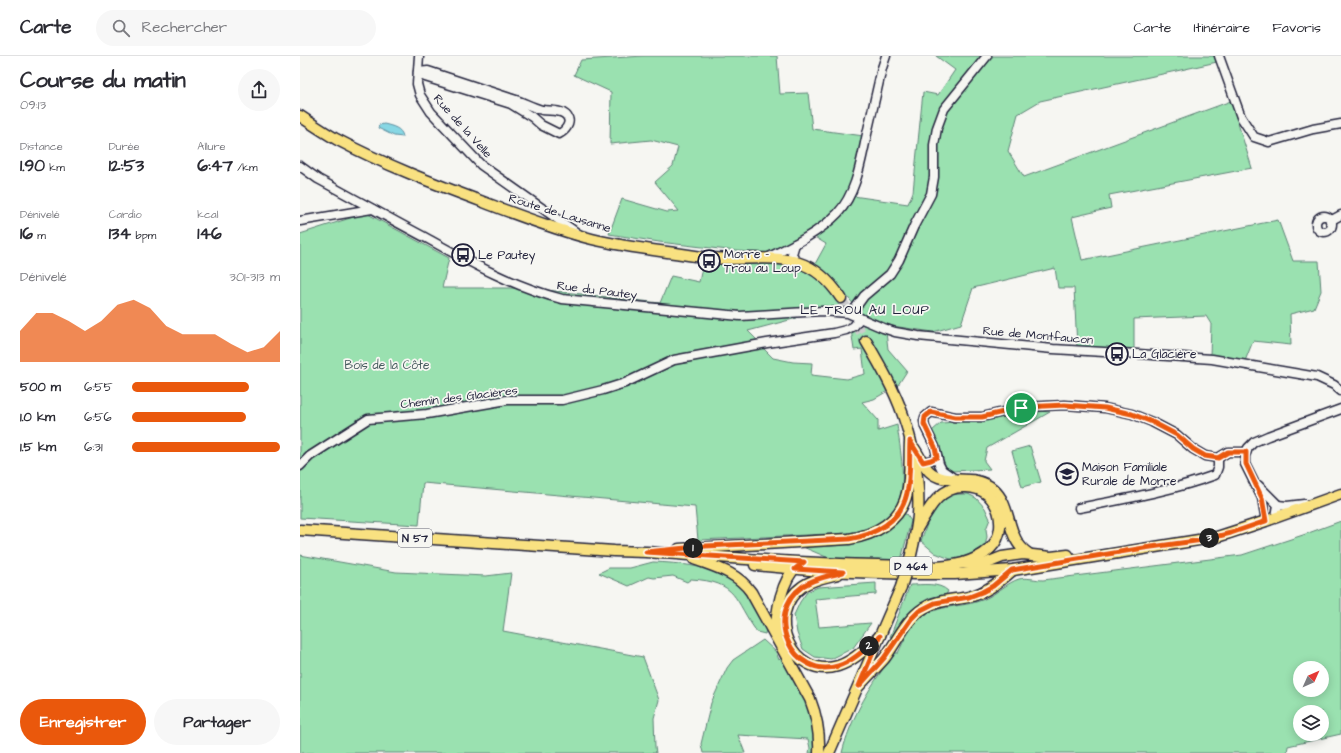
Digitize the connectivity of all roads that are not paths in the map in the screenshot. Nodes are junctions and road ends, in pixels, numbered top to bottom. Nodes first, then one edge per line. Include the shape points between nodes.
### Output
1 (419, 56) edge
2 (886, 56) edge
3 (987, 56) edge
4 (1219, 56) edge
5 (418, 72) junction
6 (478, 91) junction
7 (300, 116) edge
8 (1341, 124) edge
9 (300, 166) edge
10 (372, 209) junction
11 (1341, 215) edge
12 (300, 221) edge
13 (1330, 221) dead end
14 (582, 236) junction
15 (795, 244) junction
16 (769, 257) junction
17 (795, 260) junction
18 (841, 298) tunnel mouth
19 (851, 314) junction
20 (860, 318) junction
21 (866, 341) tunnel mouth
22 (1341, 392) edge
23 (1341, 409) edge
24 (910, 441) junction
25 (1246, 452) junction
26 (937, 457) junction
27 (1218, 458) junction
28 (923, 462) junction
29 (300, 466) edge
30 (955, 479) junction
31 (1255, 482) junction
32 (1341, 494) edge
33 (1313, 504) junction
34 (1278, 505) junction
35 (1079, 508) dead end
36 (1271, 519) junction
37 (916, 529) junction
38 (300, 530) edge
39 (1014, 539) junction
40 (1144, 548) junction
41 (614, 551) junction
42 (646, 552) junction
43 (1029, 554) junction
44 (1011, 556) junction
45 (694, 559) junction
46 (804, 562) junction
47 (962, 563) junction
48 (795, 569) junction
49 (1012, 570) junction
50 (843, 572) junction
51 (997, 572) junction
52 (776, 636) junction
53 (880, 636) junction
54 (859, 686) junction
55 (841, 728) junction
56 (819, 753) edge
57 (829, 753) edge
58 (835, 753) edge

1 - 5 street, Rue de la Velle
2 - 15 street via 860,166 851,192 832,218
3 - 19 street via 944,109 934,145 931,194 899,260 890,274 864,296
4 - 8 street via 1241,117 1254,137 1269,142
5 - 6 street via 425,77
5 - 14 street, Rue de la Velle via 420,95 431,112 481,165
6 - 6 street via 511,104 559,134 565,132 568,127 569,121 563,113 542,110
7 - 14 main road, Route de Lausanne via 334,138 414,174 522,217
9 - 10 street, Rue du Pautey
10 - 12 street
10 - 19 street, Rue du Pautey via 511,283 562,300 740,316 822,311
11 - 13 street
14 - 16 main road, Route de Lausanne via 621,245 710,258
15 - 16 street
15 - 17 street via 792,254
16 - 17 main road, Route de Lausanne
17 - 18 main road, Route de Lausanne via 818,272
19 - 20 street, Rue de Montfaucon
20 - 22 street, Rue de Montfaucon via 895,332 918,336 1212,360 1317,377 1334,385
20 - 29 street, Chemin des Glacières via 854,326 834,334 674,360 625,383 562,400 507,400 427,414 368,419 310,456
21 - 24 main road via 903,415
23 - 25 street via 1254,442
24 - 28 main road
24 - 37 main road via 917,485
24 - 42 main road via 905,501 894,518 872,534 849,539 706,546
25 - 27 street via 1228,452
25 - 31 street via 1246,464
26 - 27 street via 924,424 925,417 931,412 955,417 982,417 1025,407 1065,405 1105,408 1132,414 1177,435 1205,456
26 - 28 street
26 - 30 street via 942,470
27 - 35 street via 1215,475 1139,496
28 - 30 main road via 933,474 945,479
30 - 39 main road via 978,481 997,493 1006,507
31 - 34 street
31 - 36 street
32 - 33 main road, D 464
33 - 34 street
33 - 36 main road, D 464
34 - 36 street
36 - 40 main road, D 464 via 1210,538
37 - 47 main road via 932,504 948,490 964,486 985,493 997,508 999,534 988,550
37 - 53 main road, bridge via 901,587
38 - 41 main road, N 57
39 - 43 main road via 1018,546
39 - 44 main road
40 - 43 main road, D 464 via 1101,550 1051,557
40 - 49 main road, D 464
41 - 42 main road, D 464
41 - 45 main road, N 57
42 - 46 main road, D 464
43 - 44 main road, D 464
44 - 47 main road, D 464 via 979,565
44 - 51 main road via 1004,568
45 - 48 main road, D 464
45 - 52 main road, N 57 via 728,572 741,581 755,599
46 - 47 main road, D 464 via 928,566
46 - 48 main road
48 - 50 main road, D 464
48 - 52 main road via 779,604
49 - 51 main road, D 464
49 - 54 main road via 982,592 935,603 919,611 884,658
50 - 51 main road, D 464 via 937,575
50 - 53 main road via 807,584 792,597 784,618 784,631 788,642 803,660 828,668 846,663
52 - 56 main road, N 57 via 814,710
53 - 54 main road
54 - 55 main road
55 - 57 main road
55 - 58 main road

